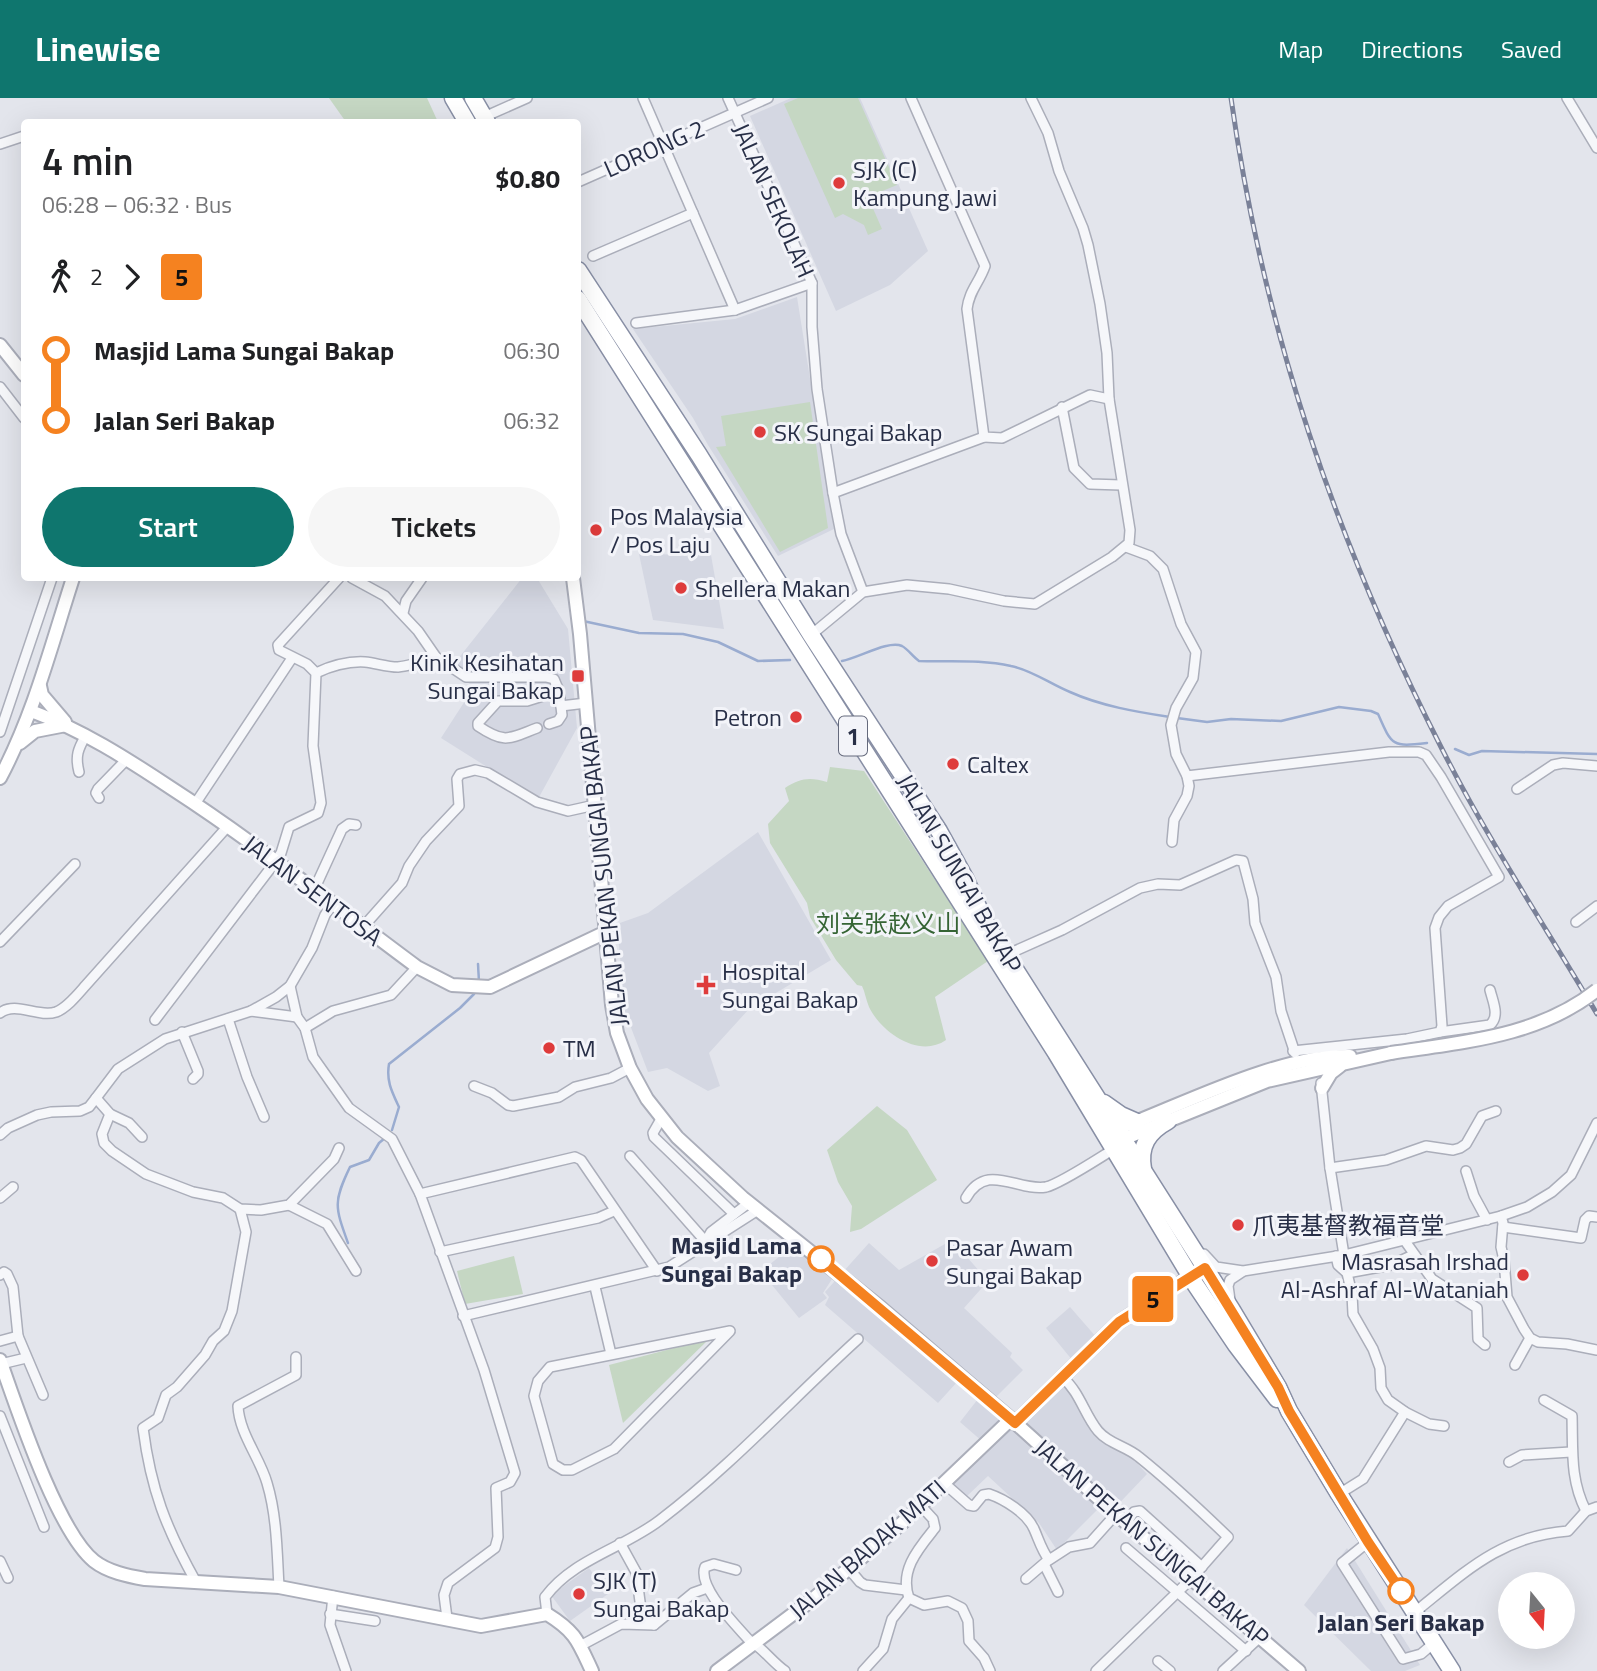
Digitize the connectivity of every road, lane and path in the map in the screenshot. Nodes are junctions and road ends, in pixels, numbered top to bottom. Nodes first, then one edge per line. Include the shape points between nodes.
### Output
1 (453, 98) edge
2 (473, 98) edge
3 (527, 98) edge
4 (643, 98) edge
5 (729, 98) edge
6 (768, 98) edge
7 (911, 98) edge
8 (1031, 98) edge
9 (1567, 98) edge
10 (735, 113) junction
11 (460, 119) edge
12 (485, 119) edge
13 (488, 119) edge
14 (21, 136) edge
15 (0, 144) edge
16 (663, 145) junction
17 (1597, 148) edge
18 (581, 181) edge
19 (693, 213) junction
20 (593, 256) dead end
21 (581, 275) edge
22 (812, 283) junction
23 (581, 304) edge
24 (735, 310) junction
25 (581, 314) edge
26 (636, 323) dead end
27 (597, 328) junction
28 (0, 345) edge
29 (21, 371) edge
30 (0, 387) edge
31 (1109, 400) junction
32 (1062, 407) junction
33 (21, 414) edge
34 (984, 437) junction
35 (1121, 485) junction
36 (833, 493) junction
37 (1126, 547) junction
38 (51, 581) edge
39 (72, 581) edge
40 (336, 581) edge
41 (358, 581) edge
42 (420, 581) edge
43 (573, 581) edge
44 (863, 592) junction
45 (403, 613) junction
46 (811, 635) junction
47 (436, 657) junction
48 (292, 658) junction
49 (316, 673) junction
50 (40, 686) junction
51 (0, 690) edge
52 (559, 691) junction
53 (12, 695) junction
54 (586, 704) junction
55 (561, 706) junction
56 (31, 711) junction
57 (550, 724) dead end
58 (68, 725) junction
59 (537, 728) dead end
60 (0, 732) edge
61 (86, 735) junction
62 (17, 746) junction
63 (127, 759) junction
64 (1597, 766) edge
65 (79, 772) dead end
66 (1187, 776) junction
67 (0, 778) edge
68 (1517, 789) dead end
69 (99, 799) dead end
70 (195, 803) junction
71 (595, 805) junction
72 (228, 825) junction
73 (356, 825) dead end
74 (1172, 842) dead end
75 (276, 861) junction
76 (75, 864) dead end
77 (314, 890) junction
78 (332, 905) junction
79 (1597, 906) edge
80 (1576, 922) dead end
81 (363, 927) junction
82 (606, 932) junction
83 (0, 942) edge
84 (1006, 955) junction
85 (417, 967) junction
86 (290, 985) junction
87 (1490, 990) dead end
88 (1597, 990) edge
89 (251, 1011) junction
90 (0, 1013) edge
91 (297, 1017) junction
92 (228, 1019) junction
93 (155, 1020) dead end
94 (305, 1028) junction
95 (182, 1032) junction
96 (1440, 1032) junction
97 (1293, 1051) junction
98 (1371, 1056) junction
99 (1305, 1064) junction
100 (1343, 1064) junction
101 (1289, 1065) junction
102 (630, 1068) junction
103 (1321, 1068) junction
104 (193, 1079) dead end
105 (474, 1086) dead end
106 (1322, 1088) junction
107 (1095, 1094) junction
108 (96, 1098) junction
109 (1496, 1111) dead end
110 (110, 1114) junction
111 (264, 1117) dead end
112 (661, 1119) junction
113 (1168, 1121) junction
114 (1137, 1122) junction
115 (1597, 1123) edge
116 (0, 1135) edge
117 (142, 1137) dead end
118 (1114, 1139) junction
119 (339, 1148) dead end
120 (630, 1156) dead end
121 (1331, 1168) junction
122 (1144, 1171) junction
123 (1466, 1171) dead end
124 (722, 1178) junction
125 (13, 1187) dead end
126 (710, 1188) junction
127 (419, 1194) junction
128 (0, 1198) edge
129 (966, 1198) dead end
130 (289, 1205) junction
131 (754, 1206) junction
132 (240, 1209) junction
133 (614, 1211) junction
134 (734, 1214) junction
135 (1501, 1216) junction
136 (1597, 1217) edge
137 (1487, 1220) junction
138 (1178, 1223) junction
139 (1503, 1227) junction
140 (1405, 1241) junction
141 (706, 1242) junction
142 (440, 1252) junction
143 (1413, 1255) junction
144 (1340, 1256) junction
145 (1205, 1268) junction
146 (356, 1271) dead end
147 (1243, 1271) junction
148 (657, 1272) junction
149 (1347, 1273) junction
150 (0, 1275) edge
151 (1191, 1276) junction
152 (595, 1287) junction
153 (1232, 1310) junction
154 (463, 1317) junction
155 (18, 1336) junction
156 (697, 1337) junction
157 (1530, 1338) junction
158 (858, 1339) dead end
159 (0, 1341) edge
160 (1485, 1345) dead end
161 (1597, 1350) edge
162 (611, 1354) junction
163 (706, 1355) junction
164 (296, 1357) dead end
165 (26, 1358) junction
166 (1254, 1359) junction
167 (1, 1362) edge
168 (1515, 1365) dead end
169 (1062, 1377) junction
170 (43, 1395) dead end
171 (1544, 1400) dead end
172 (18, 1411) junction
173 (1405, 1412) junction
174 (0, 1418) edge
175 (1013, 1421) junction
176 (1444, 1426) dead end
177 (1571, 1452) junction
178 (1509, 1462) dead end
179 (944, 1483) junction
180 (1339, 1494) junction
181 (921, 1506) junction
182 (1597, 1507) edge
183 (1586, 1511) junction
184 (1121, 1518) junction
185 (44, 1527) dead end
186 (1368, 1542) junction
187 (620, 1543) junction
188 (1125, 1548) dead end
189 (0, 1561) edge
190 (1046, 1562) junction
191 (1202, 1567) junction
192 (849, 1569) junction
193 (736, 1570) dead end
194 (8, 1578) dead end
195 (1026, 1579) dead end
196 (1191, 1579) junction
197 (196, 1582) junction
198 (279, 1587) junction
199 (707, 1588) junction
200 (1058, 1592) dead end
201 (1178, 1592) junction
202 (907, 1594) junction
203 (333, 1596) junction
204 (1415, 1612) junction
205 (330, 1614) junction
206 (547, 1614) junction
207 (447, 1618) junction
208 (374, 1621) dead end
209 (654, 1625) junction
210 (1260, 1637) junction
211 (754, 1643) junction
212 (1434, 1643) junction
213 (580, 1646) junction
214 (1246, 1651) junction
215 (1158, 1661) dead end
216 (346, 1671) edge
217 (592, 1671) edge
218 (717, 1671) edge
219 (785, 1671) edge
220 (863, 1671) edge
221 (990, 1671) edge
222 (1096, 1671) edge
223 (1170, 1671) edge
224 (1223, 1671) edge
225 (1299, 1671) edge
226 (1452, 1671) edge

1 - 11 highway
2 - 12 highway
3 - 13 street
4 - 16 street
5 - 10 street, JALAN SEKOLAH
6 - 10 street, LORONG 2
7 - 34 street via 985,266 969,294 967,309
8 - 31 street via 1083,228 1100,304
9 - 17 street
10 - 16 street, LORONG 2
10 - 22 street, JALAN SEKOLAH
14 - 15 street
16 - 18 street, LORONG 2
16 - 19 street
19 - 20 street
19 - 24 street
21 - 46 highway, JALAN SUNGAI BAKAP / 1
22 - 24 street
22 - 36 street, JALAN SEKOLAH via 817,389
23 - 27 highway, JALAN SUNGAI BAKAP / 1
24 - 26 street
25 - 27 highway
27 - 118 highway, JALAN SUNGAI BAKAP / 1
28 - 29 main road
30 - 33 street
31 - 32 street via 1090,395
31 - 35 street
32 - 34 street via 1002,438
32 - 35 street via 1074,468 1090,484
34 - 36 street
35 - 37 street via 1130,530
36 - 44 street, JALAN SEKOLAH via 841,534
37 - 44 street via 1035,604 907,585
37 - 66 street via 1150,556 1163,569 1181,624 1194,645 1193,678 1171,725 1176,754
38 - 53 street
39 - 50 main road
40 - 48 street via 280,640 279,650
41 - 45 street via 385,596
42 - 45 street
43 - 54 main road, JALAN PEKAN SUNGAI BAKAP
44 - 46 street
45 - 47 street
46 - 84 highway, JALAN SUNGAI BAKAP / 1 via 939,831
47 - 49 street via 402,667 347,663
47 - 52 street via 466,677 546,677 554,679
48 - 49 street
48 - 70 street
49 - 75 street via 313,746 321,803 318,813 289,827
50 - 56 main road
50 - 58 main road via 42,695
51 - 53 street
52 - 55 street
52 - 59 street via 527,701 498,701 478,723 496,738 509,739
53 - 60 street
54 - 55 street
54 - 71 main road, JALAN PEKAN SUNGAI BAKAP
55 - 57 street via 562,715
56 - 58 main road, JALAN SENTOSA
56 - 62 main road
58 - 61 main road, JALAN SENTOSA
58 - 62 main road via 35,732
61 - 63 main road, JALAN SENTOSA
61 - 65 street via 76,752
62 - 67 main road
63 - 69 street via 98,789
63 - 70 main road, JALAN SENTOSA
64 - 68 street via 1553,765
66 - 74 street via 1187,796 1174,820
66 - 96 street via 1389,752 1426,755 1499,877 1448,906 1434,928
70 - 72 main road, JALAN SENTOSA
71 - 81 street via 568,811 524,796 488,773 460,774 459,806 426,841 402,883
71 - 82 main road, JALAN PEKAN SUNGAI BAKAP
72 - 75 main road, JALAN SENTOSA
72 - 90 street via 65,1006 56,1012 14,1009
73 - 77 street via 342,829
75 - 77 main road, JALAN SENTOSA
75 - 93 street
76 - 83 street
77 - 78 main road, JALAN SENTOSA
78 - 81 main road, JALAN SENTOSA
78 - 86 street
79 - 80 street
81 - 85 main road, JALAN SENTOSA
82 - 85 main road, JALAN SENTOSA via 490,987 452,985
82 - 102 main road, JALAN PEKAN SUNGAI BAKAP via 612,1005
84 - 97 street via 1140,888 1180,885 1243,861 1255,923 1276,977
84 - 107 highway, JALAN SUNGAI BAKAP / 1
85 - 94 street via 391,995 333,1011
86 - 89 street
86 - 91 street
87 - 96 street via 1494,1022
88 - 98 main road, bridge via 1535,1026
89 - 91 street
89 - 92 street
91 - 94 street
92 - 95 street
92 - 111 street
94 - 127 street via 313,1057 349,1108 391,1139
95 - 104 street via 198,1070
95 - 108 street via 118,1069
96 - 97 street
97 - 99 street
97 - 101 street
98 - 99 main road
98 - 100 main road
99 - 101 main road
99 - 103 main road
99 - 106 street
99 - 113 main road
100 - 103 main road
100 - 106 main road
101 - 114 main road
102 - 105 street via 559,1097 513,1106
102 - 112 main road, JALAN PEKAN SUNGAI BAKAP
103 - 106 street
106 - 121 street
107 - 114 highway
107 - 118 highway, JALAN SUNGAI BAKAP / 1
108 - 110 street
108 - 116 street via 80,1111 37,1115
109 - 121 street via 1482,1116 1460,1148 1426,1146 1386,1160
110 - 117 street via 129,1123
110 - 132 street via 102,1134 112,1151 146,1174 223,1198
112 - 124 main road, JALAN PEKAN SUNGAI BAKAP
112 - 126 street via 654,1137
113 - 118 main road
113 - 122 highway via 1145,1141
114 - 118 main road
115 - 135 street via 1571,1175 1527,1207
118 - 122 highway, JALAN SUNGAI BAKAP / 1
118 - 129 street via 1046,1187 994,1178 970,1190
118 - 151 highway, JALAN SUNGAI BAKAP / 1
119 - 130 street
120 - 141 street
121 - 144 street
122 - 138 highway, JALAN SUNGAI BAKAP / 1
123 - 137 street
124 - 126 street
124 - 131 main road, JALAN PEKAN SUNGAI BAKAP
125 - 128 street
126 - 134 street
127 - 133 street via 575,1157
127 - 142 street
130 - 132 street
130 - 146 street via 327,1224
131 - 134 street
131 - 141 street via 716,1239
131 - 175 main road, JALAN PEKAN SUNGAI BAKAP
132 - 197 street via 246,1232 224,1331 166,1395 158,1418 143,1428 148,1469 164,1520
133 - 142 street
133 - 148 street
134 - 141 street via 711,1232
135 - 137 street
135 - 139 street
136 - 139 street via 1589,1216 1581,1238
137 - 140 street
138 - 145 highway, JALAN SUNGAI BAKAP / 1
138 - 147 street via 1216,1267
139 - 157 street via 1507,1297
140 - 143 street
140 - 144 street
141 - 148 street
142 - 154 street
143 - 149 street via 1391,1265
143 - 160 street via 1432,1279 1477,1308 1478,1339
144 - 147 street
144 - 149 street via 1338,1265
145 - 151 main road, JALAN BADAK MATI
145 - 153 highway, JALAN SUNGAI BAKAP / 1
147 - 153 street via 1228,1286
148 - 152 street
149 - 173 street via 1353,1314 1373,1349 1381,1388 1388,1401
150 - 155 street via 7,1274 13,1287
151 - 166 highway, JALAN SUNGAI BAKAP / 1
151 - 169 main road, JALAN BADAK MATI via 1119,1322
152 - 154 street
152 - 162 street
153 - 166 highway, JALAN SUNGAI BAKAP / 1
154 - 207 street via 515,1474 496,1488 495,1548 448,1583
155 - 159 street
155 - 165 street
156 - 162 street
156 - 163 street
156 - 163 street via 730,1331
157 - 161 street
157 - 168 street
158 - 187 street via 715,1475 658,1522
162 - 163 street via 550,1367 538,1381 534,1396 553,1464 563,1470 614,1449
164 - 198 street via 296,1375 238,1406 272,1502
165 - 167 street
165 - 170 street
166 - 180 highway, JALAN SUNGAI BAKAP / 1
167 - 172 main road
169 - 175 main road, JALAN BADAK MATI
169 - 191 street via 1077,1393 1097,1430 1136,1454 1227,1537
171 - 177 street via 1571,1415
172 - 174 street
172 - 197 main road via 59,1508 94,1561 145,1580
173 - 176 street
173 - 180 street via 1363,1479
174 - 185 street
175 - 179 main road, JALAN BADAK MATI
175 - 184 main road, JALAN PEKAN SUNGAI BAKAP
177 - 178 street via 1522,1454
177 - 183 street via 1576,1487
179 - 181 main road, JALAN BADAK MATI
179 - 190 street via 969,1505 989,1494 1017,1510 1031,1523
180 - 186 highway, JALAN SUNGAI BAKAP / 1
181 - 192 main road, JALAN BADAK MATI
181 - 202 street via 935,1528 914,1554
182 - 183 street
183 - 204 street via 1568,1531 1524,1539 1479,1560
184 - 190 street via 1090,1543 1069,1547
184 - 191 street via 1140,1511
184 - 196 main road, JALAN PEKAN SUNGAI BAKAP
186 - 204 highway, JALAN SUNGAI BAKAP / 1
186 - 212 street via 1342,1563 1403,1659
187 - 206 street via 553,1587 545,1597
187 - 209 street via 636,1572 641,1609
188 - 201 street
189 - 194 street
190 - 195 street
190 - 200 street
191 - 196 street
192 - 202 street via 865,1585
192 - 211 main road, JALAN BADAK MATI
193 - 199 street via 707,1565 702,1574
196 - 201 street
196 - 210 main road, JALAN PEKAN SUNGAI BAKAP
197 - 198 main road
198 - 203 main road
199 - 209 street via 693,1593
199 - 211 street
201 - 214 street
201 - 222 street
202 - 220 street via 892,1619 883,1649
202 - 221 street via 924,1605 948,1601 962,1608 969,1641
203 - 205 street
203 - 207 main road
204 - 212 highway, JALAN SUNGAI BAKAP / 1
205 - 208 street
205 - 216 street
206 - 207 main road via 481,1626
206 - 213 main road via 568,1627
209 - 213 street via 621,1624
210 - 214 street
210 - 225 main road, JALAN PEKAN SUNGAI BAKAP
211 - 218 main road, JALAN BADAK MATI
211 - 219 street
212 - 226 highway, JALAN SUNGAI BAKAP / 1
213 - 217 main road
214 - 224 street
215 - 223 street

